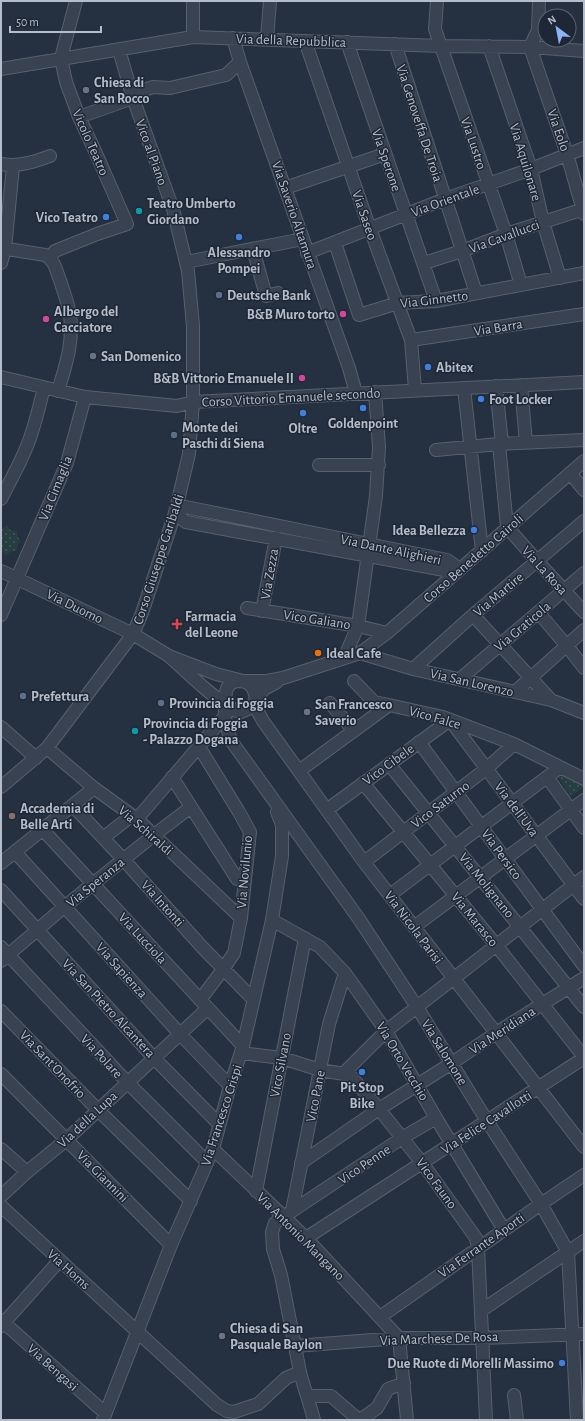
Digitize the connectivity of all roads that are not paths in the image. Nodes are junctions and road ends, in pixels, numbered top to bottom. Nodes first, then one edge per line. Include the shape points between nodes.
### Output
1 (76, 1) edge
2 (193, 1) edge
3 (270, 1) edge
4 (437, 1) edge
5 (539, 1) edge
6 (193, 37) junction
7 (233, 38) junction
8 (267, 39) junction
9 (305, 41) junction
10 (347, 42) junction
11 (395, 44) junction
12 (441, 46) junction
13 (489, 46) junction
14 (530, 47) junction
15 (119, 50) junction
16 (584, 51) edge
17 (61, 58) junction
18 (240, 62) junction
19 (1, 69) edge
20 (132, 96) junction
21 (78, 118) junction
22 (584, 148) edge
23 (385, 154) junction
24 (567, 154) junction
25 (50, 156) dead end
26 (7, 165) edge
27 (348, 167) junction
28 (530, 169) junction
29 (489, 184) junction
30 (285, 188) junction
31 (445, 199) junction
32 (583, 211) edge
33 (406, 214) junction
34 (543, 222) junction
35 (370, 229) junction
36 (506, 234) junction
37 (303, 239) junction
38 (335, 243) junction
39 (3, 248) edge
40 (254, 249) junction
41 (462, 251) junction
42 (307, 253) junction
43 (50, 258) junction
44 (1, 263) edge
45 (424, 263) junction
46 (187, 266) junction
47 (584, 273) edge
48 (560, 278) junction
49 (521, 285) junction
50 (278, 293) dead end
51 (476, 293) junction
52 (436, 301) junction
53 (398, 303) junction
54 (584, 314) edge
55 (411, 340) junction
56 (1, 377) edge
57 (584, 382) edge
58 (521, 385) junction
59 (496, 386) junction
60 (44, 387) junction
61 (464, 388) junction
62 (416, 390) junction
63 (58, 391) junction
64 (375, 392) junction
65 (356, 393) junction
66 (85, 397) junction
67 (193, 402) junction
68 (584, 440) edge
69 (526, 443) junction
70 (500, 444) junction
71 (470, 447) junction
72 (436, 450) dead end
73 (584, 461) edge
74 (319, 465) dead end
75 (379, 465) junction
76 (570, 473) junction
77 (584, 490) edge
78 (1, 499) edge
79 (175, 512) junction
80 (584, 521) edge
81 (507, 527) junction
82 (276, 538) junction
83 (368, 549) junction
84 (482, 551) junction
85 (536, 561) junction
86 (460, 569) junction
87 (1, 570) edge
88 (584, 572) edge
89 (17, 578) junction
90 (563, 590) junction
91 (247, 608) dead end
92 (262, 611) junction
93 (538, 612) junction
94 (584, 612) edge
95 (1, 615) edge
96 (473, 615) junction
97 (358, 626) junction
98 (584, 630) edge
99 (388, 633) junction
100 (133, 634) junction
101 (499, 644) junction
102 (567, 646) junction
103 (360, 653) junction
104 (169, 656) junction
105 (344, 658) junction
106 (584, 668) edge
107 (413, 669) junction
108 (283, 678) junction
109 (530, 678) junction
110 (460, 680) junction
111 (243, 681) junction
112 (354, 681) dead end
113 (515, 692) junction
114 (255, 700) junction
115 (551, 700) junction
116 (226, 702) junction
117 (330, 703) dead end
118 (389, 705) junction
119 (584, 713) edge
120 (224, 716) junction
121 (450, 720) junction
122 (1, 727) edge
123 (354, 731) junction
124 (419, 742) junction
125 (514, 744) junction
126 (199, 747) junction
127 (47, 748) junction
128 (36, 758) junction
129 (389, 764) junction
130 (560, 768) junction
131 (486, 769) junction
132 (299, 771) junction
133 (172, 777) junction
134 (547, 777) junction
135 (584, 780) edge
136 (363, 783) junction
137 (1, 787) edge
138 (94, 788) junction
139 (456, 792) junction
140 (271, 797) junction
141 (513, 803) junction
142 (579, 805) edge
143 (73, 806) junction
144 (191, 807) junction
145 (328, 809) junction
146 (429, 812) junction
147 (134, 817) junction
148 (481, 826) junction
149 (584, 828) edge
150 (43, 830) junction
151 (403, 831) junction
152 (154, 834) junction
153 (537, 836) junction
154 (103, 838) junction
155 (456, 846) junction
156 (15, 852) junction
157 (123, 859) junction
158 (506, 859) junction
159 (364, 862) junction
160 (1, 863) edge
161 (430, 864) junction
162 (246, 872) junction
163 (481, 877) junction
164 (584, 877) edge
165 (92, 884) junction
166 (574, 885) junction
167 (1, 890) edge
168 (390, 895) junction
169 (456, 896) junction
170 (584, 899) edge
171 (64, 906) junction
172 (543, 909) junction
173 (240, 918) junction
174 (272, 920) junction
175 (520, 926) junction
176 (414, 927) junction
177 (36, 930) junction
178 (305, 938) junction
179 (496, 945) junction
180 (3, 954) edge
181 (584, 966) edge
182 (224, 968) junction
183 (345, 973) junction
184 (453, 978) junction
185 (584, 978) edge
186 (569, 988) junction
187 (253, 999) junction
188 (204, 1004) junction
189 (543, 1004) junction
190 (417, 1007) junction
191 (584, 1007) edge
192 (1, 1011) edge
193 (386, 1032) junction
194 (496, 1033) junction
195 (180, 1034) junction
196 (242, 1049) junction
197 (154, 1058) junction
198 (282, 1058) junction
199 (584, 1058) edge
200 (452, 1063) junction
201 (320, 1070) junction
202 (1, 1074) edge
203 (343, 1074) junction
204 (127, 1082) junction
205 (417, 1085) junction
206 (230, 1086) junction
207 (538, 1088) junction
208 (379, 1109) junction
209 (98, 1110) junction
210 (436, 1118) junction
211 (487, 1121) junction
212 (219, 1124) junction
213 (402, 1138) junction
214 (66, 1140) junction
215 (452, 1144) junction
216 (584, 1147) edge
217 (1, 1149) edge
218 (213, 1149) junction
219 (207, 1162) junction
220 (301, 1163) junction
221 (423, 1164) junction
222 (26, 1172) junction
223 (584, 1175) edge
224 (256, 1191) junction
225 (1, 1196) edge
226 (191, 1201) junction
227 (541, 1204) junction
228 (1, 1206) edge
229 (288, 1214) junction
230 (504, 1230) junction
231 (306, 1238) junction
232 (584, 1241) edge
233 (171, 1244) junction
234 (478, 1248) junction
235 (568, 1252) junction
236 (59, 1260) junction
237 (482, 1310) junction
238 (383, 1321) junction
239 (2, 1323) edge
240 (137, 1331) junction
241 (578, 1335) edge
242 (399, 1338) junction
243 (482, 1338) junction
244 (295, 1346) junction
245 (300, 1372) junction
246 (404, 1383) junction
247 (514, 1395) dead end
248 (307, 1396) junction
249 (104, 1417) edge
250 (314, 1420) edge
251 (360, 1420) edge
252 (407, 1420) edge
253 (486, 1420) edge
254 (517, 1420) edge
255 (577, 1420) edge

1 - 17 street
2 - 6 street
3 - 8 street
4 - 12 street, Via Lustro via 435,29
5 - 14 street via 538,30
6 - 7 street, Via della Repubblica
6 - 15 street, Via della Repubblica
7 - 8 street, Via della Repubblica
7 - 18 street, Via Saverio Altamura
8 - 9 street, Via della Repubblica
9 - 10 street, Via della Repubblica
9 - 27 street, Via Saseo
10 - 11 street, Via della Repubblica
10 - 23 street, Via Sperone
11 - 12 street, Via della Repubblica
11 - 31 street, Via Genoveffa De Troia
12 - 13 street, Via della Repubblica
12 - 29 street, Via Lustro
13 - 14 street, Via della Repubblica
13 - 28 street, Via Aquilonare
14 - 16 street, Via della Repubblica
14 - 24 street, Via Eolo
15 - 17 street, Via della Repubblica
15 - 20 street, Vico al Piano
17 - 19 street, Via della Repubblica
17 - 21 street, Vicolo Teatro
18 - 20 street via 226,75 170,88 153,87
18 - 30 street, Via Saverio Altamura
20 - 21 street
20 - 46 street, Vico al Piano via 172,205
21 - 43 street, Vicolo Teatro via 127,224 61,248
22 - 24 street, Via Orientale
23 - 27 street
23 - 33 street, Via Sperone
24 - 28 street, Via Orientale
24 - 32 street, Via Eolo
25 - 26 street
26 - 39 street
27 - 30 street
27 - 35 street, Via Saseo
28 - 29 street, Via Orientale
28 - 34 street, Via Aquilonare
29 - 31 street, Via Orientale
29 - 36 street, Via Lustro
30 - 37 street, Via Saverio Altamura
31 - 33 street, Via Orientale
31 - 41 street, Via Genoveffa De Troia
32 - 34 street, Via Cavallucci
33 - 35 street, Via Orientale
33 - 45 street, Via Sperone
34 - 36 street, Via Cavallucci
34 - 48 street, Via Aquilonare
35 - 38 street, Via Orientale
35 - 53 street, Via Saseo
36 - 41 street, Via Cavallucci
36 - 49 street, Via Lustro
37 - 40 street
37 - 42 street, Via Saverio Altamura
38 - 42 street, Via Orientale
38 - 53 street, Via Ginnetto via 359,315
39 - 43 street
39 - 44 street
40 - 46 street
40 - 50 street via 266,296
41 - 45 street, Via Cavallucci
41 - 51 street, Via Genoveffa De Troia
42 - 65 street, Via Saverio Altamura
43 - 63 street via 64,293 71,327 71,345
45 - 52 street, Via Sperone
46 - 67 street, Corso Giuseppe Garibaldi via 193,326
47 - 48 street, Via Ginnetto
48 - 49 street, Via Ginnetto
49 - 51 street, Via Ginnetto
51 - 52 street, Via Ginnetto
52 - 53 street, Via Ginnetto
53 - 55 street, Via Saseo
54 - 55 street, Via Barra
55 - 62 street, Via Saseo
56 - 60 street, Corso Vittorio Emanuele secondo
57 - 58 street, Corso Vittorio Emanuele secondo
58 - 59 street, Corso Vittorio Emanuele secondo
58 - 69 street
59 - 61 street, Corso Vittorio Emanuele secondo
59 - 70 street
60 - 63 street, Corso Vittorio Emanuele secondo
60 - 78 street via 30,439
61 - 62 street, Corso Vittorio Emanuele secondo
61 - 71 street
62 - 64 street, Corso Vittorio Emanuele secondo
63 - 66 street, Corso Vittorio Emanuele secondo
64 - 65 street, Corso Vittorio Emanuele secondo
64 - 75 street
65 - 67 street, Corso Vittorio Emanuele secondo
66 - 67 street, Corso Vittorio Emanuele secondo via 176,406
66 - 89 street, Via Cimaglia via 67,463
67 - 79 street, Corso Giuseppe Garibaldi via 190,454
68 - 69 street
69 - 70 street
70 - 71 street
70 - 81 street
71 - 72 street
71 - 84 street
73 - 76 street, Corso Benedetto Cairoli
74 - 75 street
75 - 83 street
76 - 77 street
76 - 81 street, Corso Benedetto Cairoli
79 - 82 street, Via Dante Alighieri via 186,522
79 - 83 street, Via Dante Alighieri via 186,507
79 - 100 street, Corso Giuseppe Garibaldi
80 - 85 street, Via Martire
81 - 84 street, Corso Benedetto Cairoli
81 - 85 street, Via La Rosa
82 - 83 street, Via Dante Alighieri
82 - 92 street, Via Zezza
83 - 86 street, Via Dante Alighieri via 447,560
83 - 97 street
84 - 86 street, Corso Benedetto Cairoli
85 - 90 street, Via La Rosa
85 - 96 street, Via Martire
86 - 99 street, Corso Benedetto Cairoli
87 - 89 street, Via Duomo
88 - 90 street, Via Graticola
89 - 95 street, Via Cimaglia
89 - 100 street, Via Duomo
90 - 93 street, Via Graticola
90 - 94 street, Via La Rosa
91 - 92 street, Vico Galiano
92 - 97 street, Vico Galiano
93 - 101 street, Via Graticola
93 - 102 street
96 - 101 street
96 - 107 street, Via Martire
97 - 99 street, Vico Galiano
97 - 105 street
98 - 102 street
99 - 103 street, Corso Benedetto Cairoli
100 - 104 street, Via Duomo
100 - 127 street, Corso Giuseppe Garibaldi
101 - 109 street
101 - 110 street, Via Graticola
102 - 106 street
102 - 109 street
103 - 105 street, Corso Benedetto Cairoli
103 - 107 street, Via San Lorenzo
104 - 111 street via 216,674
104 - 116 street via 214,696
105 - 108 street, Corso Benedetto Cairoli
107 - 110 street, Via San Lorenzo
108 - 111 street
108 - 114 street via 264,689
109 - 113 street
109 - 115 street
110 - 113 street, Via San Lorenzo
111 - 114 street via 251,686
111 - 116 street via 233,682 227,688
112 - 118 street via 374,702
113 - 115 street, Via San Lorenzo
114 - 116 street via 250,708 241,712 232,710
114 - 132 street, Via Nicola Parisi via 263,721
115 - 119 street, Via San Lorenzo
116 - 120 street
117 - 123 street
118 - 121 street, Vico Falce
118 - 123 street, Vico Falce
120 - 126 street
120 - 140 street, Via Salomone via 232,742
121 - 124 street, Vico Cibele
121 - 125 street, Vico Falce
121 - 131 street, Via dell'Uva
122 - 128 street
123 - 132 street, Vico Falce
124 - 129 street, Vico Cibele
124 - 139 street, Via Persico
125 - 130 street, Vico Falce
125 - 131 street, Vico Saturno
126 - 133 street
126 - 162 street, Via Novilunio via 250,832
127 - 128 street, Corso Giuseppe Garibaldi
127 - 138 street, Via Schiraldi
128 - 137 street, Corso Giuseppe Garibaldi
129 - 136 street, Vico Cibele
129 - 146 street, Via Molignano
130 - 134 street
130 - 135 street, Vico Falce
131 - 139 street, Vico Saturno
131 - 141 street, Via dell'Uva
132 - 145 street, Via Nicola Parisi
133 - 144 street
133 - 147 street
134 - 141 street
134 - 142 street
136 - 145 street, Vico Cibele
136 - 151 street, Via Marasco
138 - 143 street
138 - 147 street, Via Schiraldi
139 - 146 street, Vico Saturno
139 - 148 street, Via Persico
140 - 174 street, Via Francesco Crispi via 282,825 282,856
140 - 190 street, Via Salomone via 359,919
141 - 148 street
141 - 153 street, Via dell'Uva
142 - 149 street
142 - 153 street
143 - 150 street
143 - 154 street, Via Intonti
144 - 152 street, Via Speranza
144 - 162 street via 237,879
145 - 159 street, Via Nicola Parisi
146 - 151 street, Vico Saturno
146 - 155 street, Via Molignano
147 - 152 street, Via Schiraldi
147 - 154 street
148 - 155 street
148 - 158 street, Via Persico
150 - 156 street
150 - 165 street, Via Lucciola
151 - 159 street, Vico Saturno
151 - 161 street, Via Marasco
152 - 157 street, Via Speranza
152 - 173 street, Via Schiraldi
153 - 158 street
153 - 166 street, Via dell'Uva
154 - 157 street, Via Intonti
155 - 161 street
155 - 163 street, Via Molignano
156 - 160 street
156 - 171 street, Via Sapienza
157 - 165 street, Via Speranza
157 - 182 street, Via Intonti
158 - 163 street
158 - 172 street, Via Persico
159 - 168 street, Via Nicola Parisi
161 - 168 street
161 - 169 street, Via Marasco
162 - 173 street, Via Novilunio
163 - 169 street
163 - 175 street, Via Molignano
164 - 166 street
165 - 171 street, Via Speranza
165 - 188 street, Via Lucciola
166 - 170 street, Via dell'Uva
166 - 172 street
167 - 177 street, Via San Pietro Alcantera
168 - 176 street, Via Nicola Parisi
169 - 176 street
169 - 179 street, Via Marasco
171 - 177 street, Via Speranza
171 - 195 street, Via Sapienza
172 - 175 street
172 - 181 street, Via Persico
173 - 182 street, Via Novilunio via 234,953
174 - 178 street, Via Orto Vecchio
174 - 187 street, Via Francesco Crispi
175 - 179 street
175 - 186 street, Via Molignano
176 - 184 street, Via Nicola Parisi
177 - 180 street, Via Speranza
177 - 197 street, Via San Pietro Alcantera
178 - 183 street, Via Orto Vecchio via 320,947
178 - 198 street, Vico Silvano
179 - 184 street
179 - 189 street, Via Marasco
180 - 204 street, Via Polare
182 - 187 street, Via Intonti
182 - 188 street, Via Novilunio
183 - 193 street, Via Orto Vecchio
183 - 201 street, Vico Pane via 329,1024
184 - 190 street
184 - 194 street, Via Nicola Parisi
185 - 186 street, Via Meridiana
186 - 189 street, Via Meridiana
186 - 191 street, Via Molignano
187 - 196 street, Via Francesco Crispi
188 - 195 street, Via della Lupa
188 - 196 street, Via Lucciola
189 - 194 street, Via Meridiana
189 - 199 street, Via Marasco
190 - 193 street
190 - 200 street, Via Salomone
192 - 209 street, Via Sant'Onofrio
193 - 203 street
193 - 205 street, Via Orto Vecchio
194 - 200 street, Via Meridiana
194 - 207 street, Via Nicola Parisi
195 - 197 street, Via della Lupa
195 - 206 street, Via Sapienza
196 - 198 street, Vico Fauno
196 - 206 street, Via Francesco Crispi
197 - 204 street, Via della Lupa
197 - 212 street, Via San Pietro Alcantera
198 - 201 street, Vico Fauno
198 - 224 street, Vico Silvano
199 - 207 street, Via Felice Cavallotti
200 - 205 street, Via Meridiana
200 - 211 street, Via Salomone
201 - 203 street, Vico Fauno
201 - 220 street, Vico Pane
202 - 214 street, Via Giannini
203 - 208 street, Vico Fauno via 350,1075
204 - 209 street, Via della Lupa
204 - 219 street, Via Polare
205 - 208 street, Via Meridiana
205 - 210 street, Via Orto Vecchio
206 - 212 street, Via Francesco Crispi
207 - 211 street, Via Felice Cavallotti
207 - 216 street, Via Nicola Parisi
208 - 213 street, Vico Fauno
208 - 220 street, Via Meridiana
209 - 214 street, Via della Lupa
209 - 226 street, Via Sant'Onofrio
210 - 213 street, Vico Penne
210 - 215 street, Via Orto Vecchio
211 - 215 street, Via Felice Cavallotti
211 - 227 street, Via Salomone
212 - 218 street, Via Francesco Crispi
213 - 221 street, Vico Fauno
213 - 229 street, Vico Penne
214 - 222 street, Via della Lupa
214 - 233 street, Via Giannini
215 - 221 street, Via Felice Cavallotti
215 - 230 street, Via Orto Vecchio
217 - 222 street
218 - 219 street, Via Francesco Crispi
218 - 224 street, Via Antonio Mangano
219 - 226 street, Via Francesco Crispi
220 - 229 street, Vico Pane
221 - 231 street, Via Felice Cavallotti
221 - 234 street, Vico Fauno via 476,1238
222 - 225 street, Via della Lupa
223 - 227 street, Via Ferrante Aporti
224 - 229 street, Via Antonio Mangano
226 - 233 street, Via Francesco Crispi
227 - 230 street, Via Ferrante Aporti
227 - 235 street, Via Salomone
228 - 236 street, Via Homs
229 - 231 street, Via Antonio Mangano
229 - 244 street, Vico Penne via 275,1223 272,1232 273,1249 281,1275
230 - 234 street, Via Ferrante Aporti
231 - 238 street, Via Antonio Mangano
232 - 235 street
233 - 240 street, Via Francesco Crispi
234 - 237 street, Vico Fauno
234 - 238 street, Via Ferrante Aporti
235 - 237 street
235 - 241 street, Via Salomone
236 - 239 street
236 - 240 street, Via Homs
237 - 243 street, Vico Fauno
238 - 242 street, Via Antonio Mangano
239 - 249 street, Via Bengasi
240 - 245 street, Via Homs via 217,1405 227,1411 234,1412 258,1404 286,1378
240 - 249 street, Via Francesco Crispi
241 - 243 street, Via Marchese De Rosa
241 - 255 street, Via Salomone
242 - 243 street, Via Marchese De Rosa
242 - 244 street, Via Marchese De Rosa
242 - 246 street
243 - 253 street, Vico Fauno
244 - 245 street
245 - 248 street
246 - 251 street via 388,1389 377,1408
246 - 252 street
247 - 254 street
248 - 250 street
248 - 251 street via 331,1396

